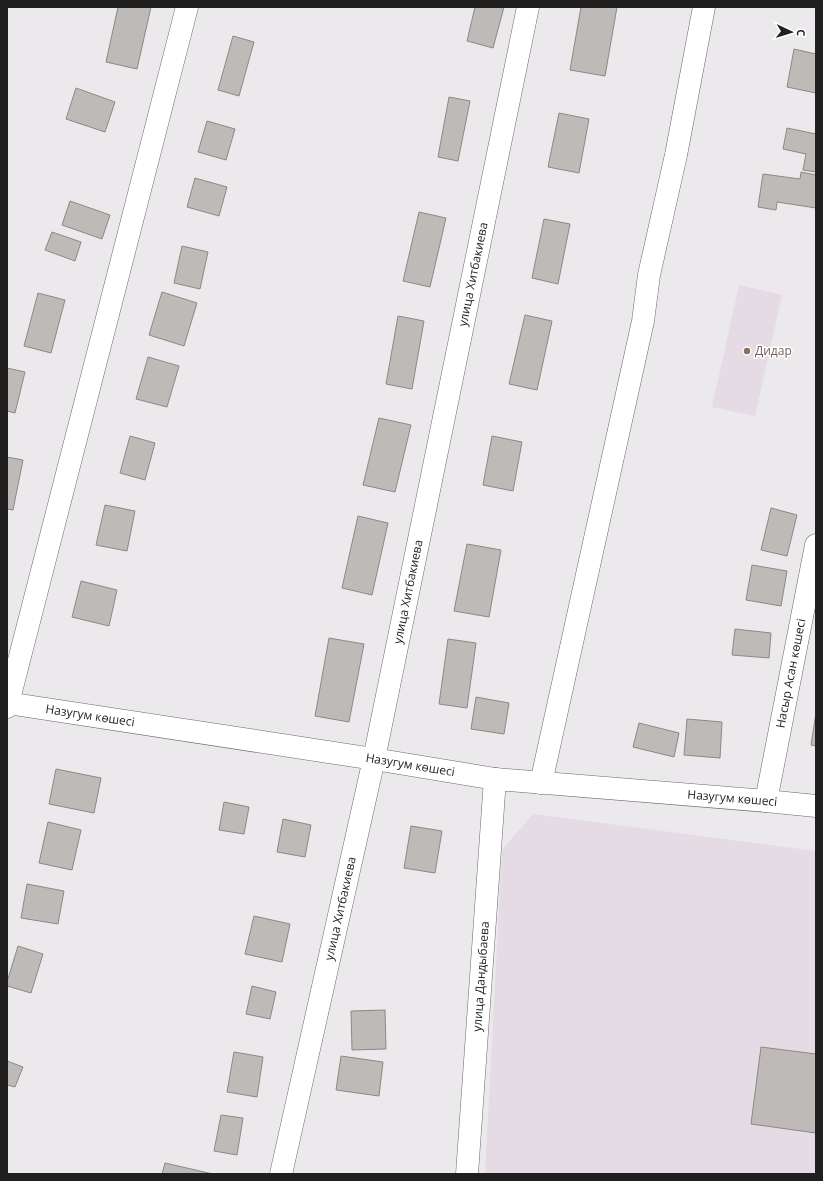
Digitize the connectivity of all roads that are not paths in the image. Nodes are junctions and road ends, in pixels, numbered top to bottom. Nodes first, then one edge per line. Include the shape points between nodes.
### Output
1 (187, 7) edge
2 (528, 7) edge
3 (704, 7) edge
4 (816, 546) edge
5 (7, 704) edge
6 (374, 759) junction
7 (494, 779) junction
8 (541, 783) junction
9 (766, 801) junction
10 (816, 806) edge
11 (281, 1174) edge
12 (467, 1174) edge

1 - 5 street
2 - 6 street, улица Хитбакиева
3 - 8 street via 676,155 649,275 643,320
4 - 9 street, Насыр Асан көшесі
5 - 6 street, Назугум көшесі
6 - 7 street, Назугум көшесі
6 - 11 street, улица Хитбакиева
7 - 8 street, Назугум көшесі
7 - 12 street, улица Дандыбаева
8 - 9 street, Назугум көшесі
9 - 10 street, Назугум көшесі

